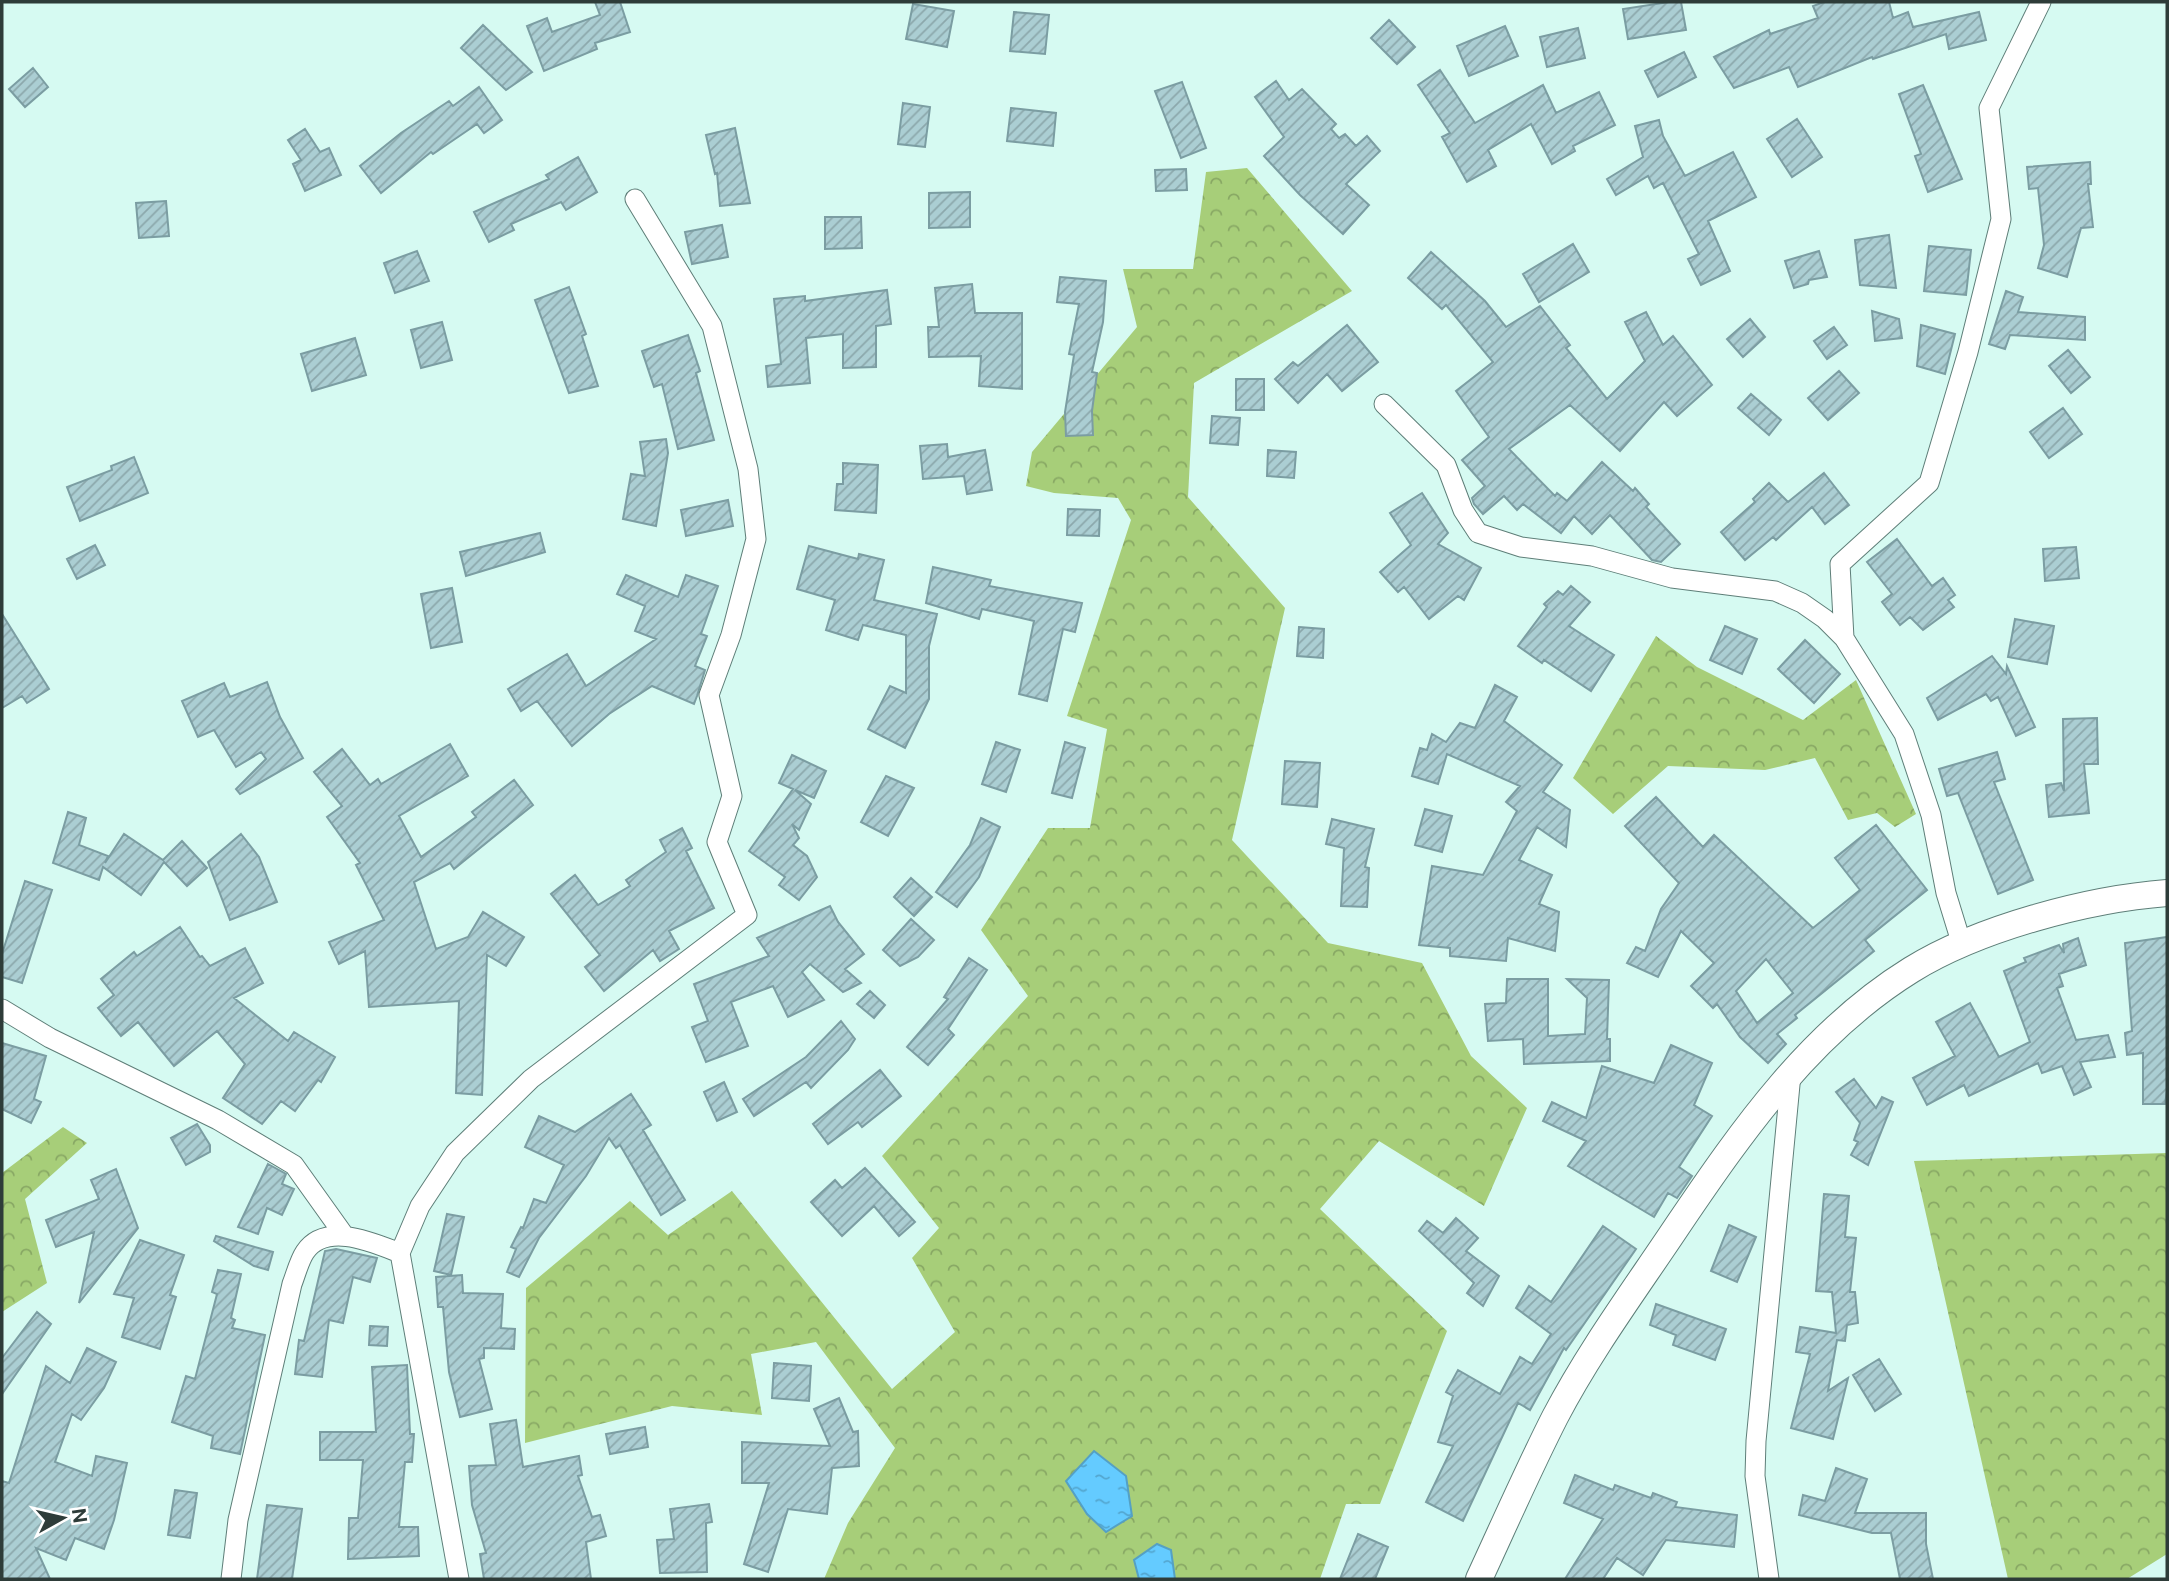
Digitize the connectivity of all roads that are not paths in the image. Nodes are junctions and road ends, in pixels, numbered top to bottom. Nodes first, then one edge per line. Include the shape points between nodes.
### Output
1 (2040, 2) edge
2 (635, 199) dead end
3 (1384, 404) dead end
4 (1844, 638) junction
5 (2167, 893) edge
6 (1962, 945) junction
7 (2, 1009) edge
8 (1791, 1074) junction
9 (344, 1235) junction
10 (400, 1252) junction
11 (231, 1579) edge
12 (460, 1579) edge
13 (1479, 1579) edge
14 (1769, 1579) edge

1 - 4 street via 1989,108 2001,219 1929,483 1840,564
2 - 10 street via 712,326 748,469 756,539 731,635 709,695 732,796 716,842 747,915 531,1079 455,1153 420,1206
3 - 4 street via 1446,465 1463,510 1478,533 1521,547 1592,556 1672,578 1774,591 1802,603
4 - 6 street via 1904,734 1931,815 1946,893
5 - 6 main road via 2074,908
6 - 8 main road via 1912,969 1867,1001 1817,1042
7 - 9 street via 50,1038 218,1120 295,1165
8 - 13 main road via 1702,1190 1598,1345 1556,1415
8 - 14 street via 1756,1441 1755,1476
9 - 10 street
9 - 11 street via 329,1237 306,1250 292,1284 238,1520
10 - 12 street

